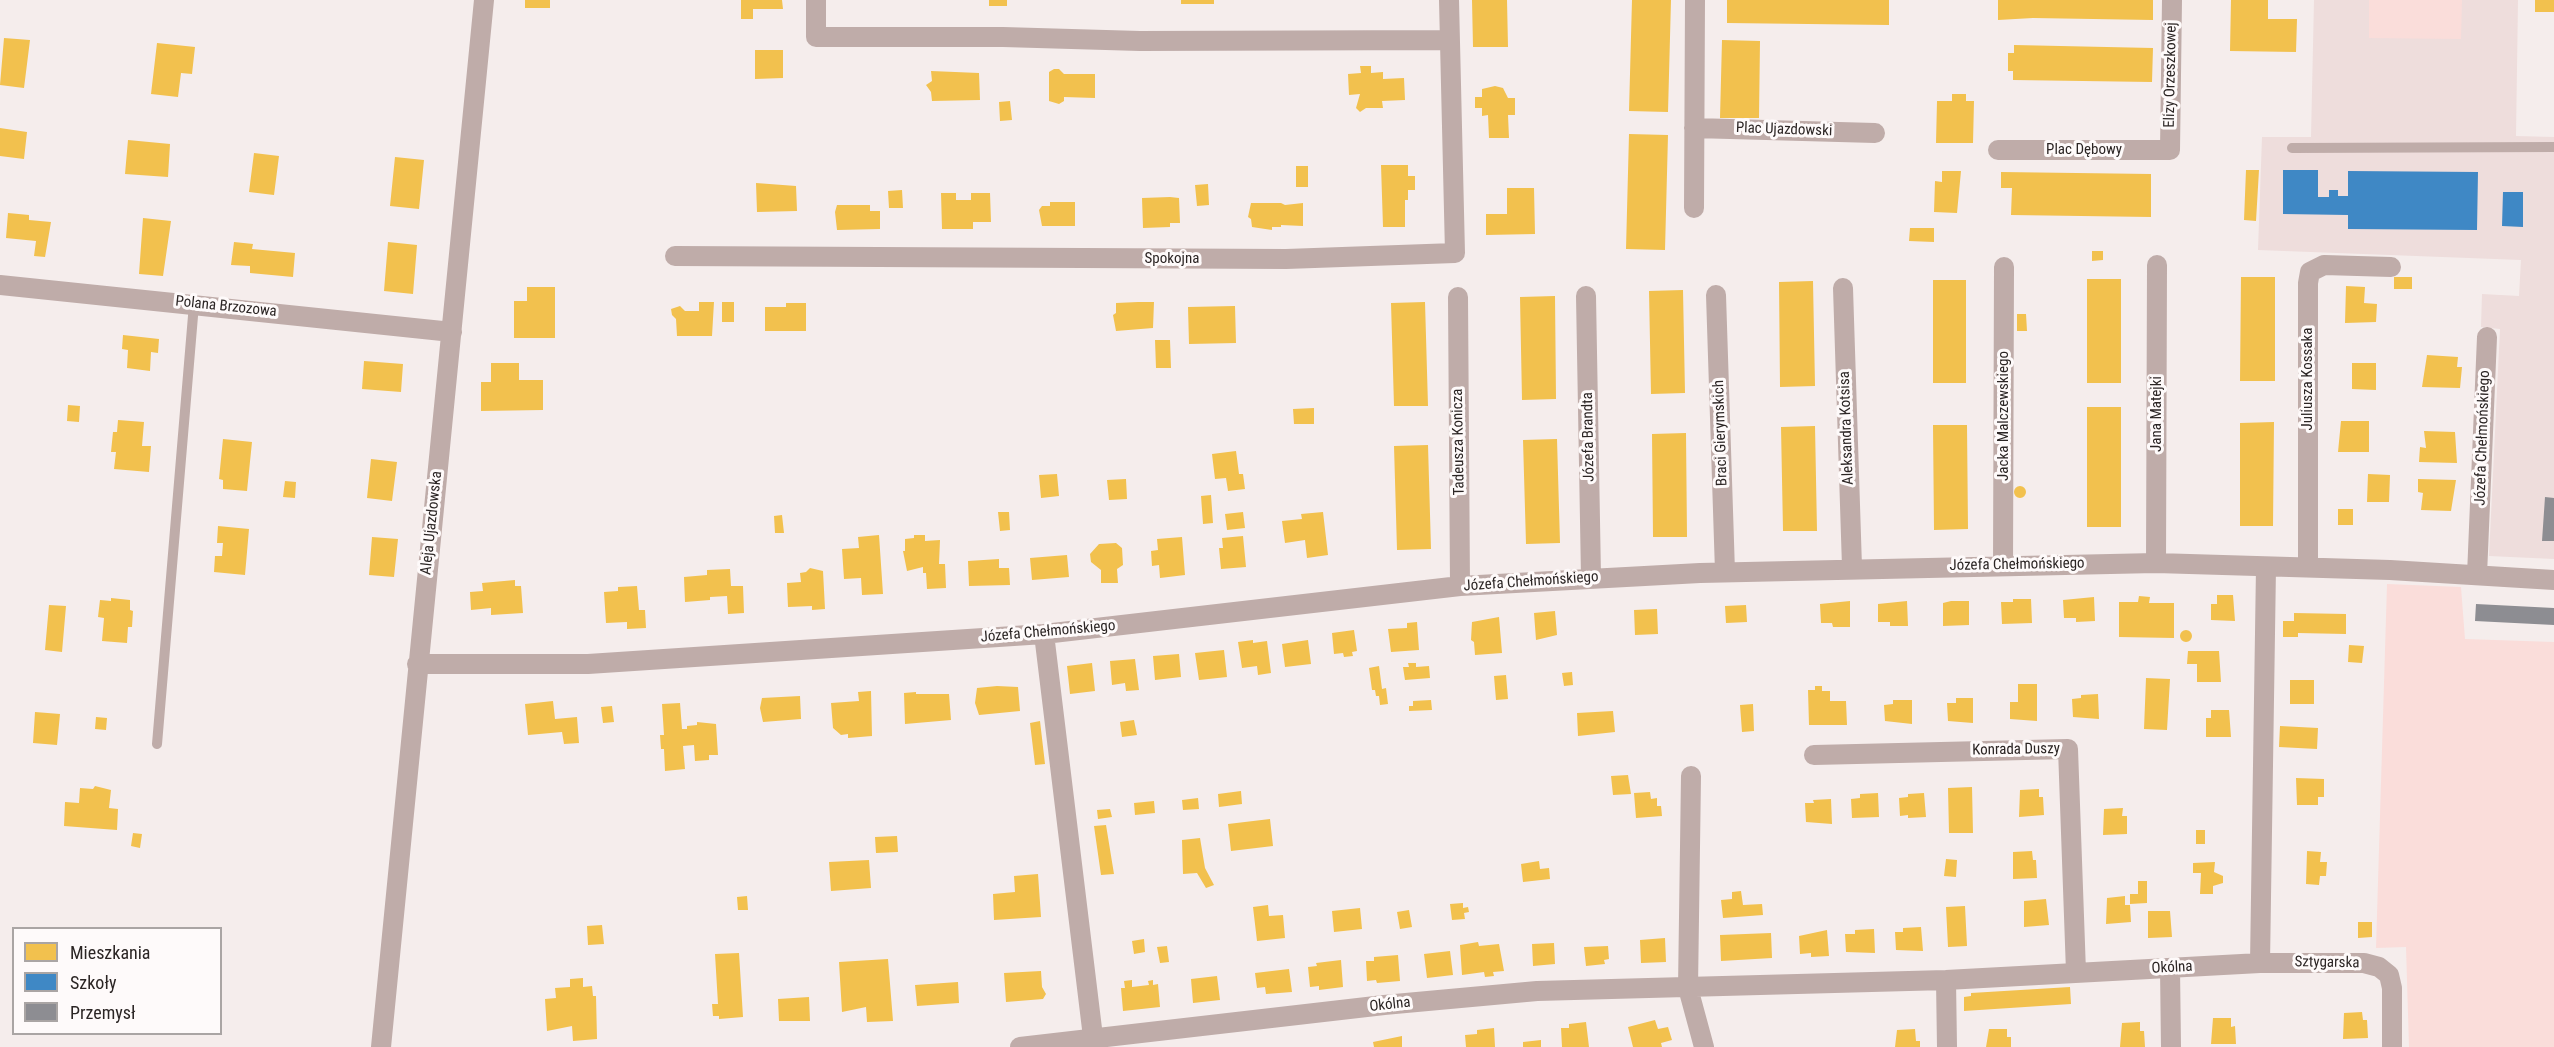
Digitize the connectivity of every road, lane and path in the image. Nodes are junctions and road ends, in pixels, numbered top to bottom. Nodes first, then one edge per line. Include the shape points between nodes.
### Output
1 (484, 0) edge
2 (816, 0) edge
3 (1449, 0) edge
4 (1695, 0) edge
5 (2172, 0) edge
6 (1450, 40) junction
7 (1694, 128) junction
8 (1875, 133) dead end
9 (2554, 147) edge
10 (2292, 148) dead end
11 (1998, 150) dead end
12 (2170, 150) joint
13 (1694, 208) dead end
14 (675, 256) dead end
15 (2157, 265) dead end
16 (2004, 267) dead end
17 (2391, 267) dead end
18 (0, 285) edge
19 (1843, 288) dead end
20 (1716, 295) dead end
21 (1586, 296) dead end
22 (1458, 297) dead end
23 (194, 304) junction
24 (452, 332) junction
25 (2487, 337) dead end
26 (2156, 563) junction
27 (2003, 566) junction
28 (1852, 567) junction
29 (2266, 567) junction
30 (2308, 567) junction
31 (1725, 572) junction
32 (2477, 574) junction
33 (1592, 577) junction
34 (2554, 580) edge
35 (1460, 586) junction
36 (1044, 634) junction
37 (417, 664) junction
38 (157, 744) dead end
39 (1814, 755) dead end
40 (1691, 776) dead end
41 (2260, 963) junction
42 (2170, 968) junction
43 (2076, 972) junction
44 (1946, 980) junction
45 (1688, 988) junction
46 (1093, 1037) junction
47 (381, 1047) edge
48 (1020, 1047) edge
49 (1704, 1047) edge
50 (1947, 1047) edge
51 (2171, 1047) edge
52 (2392, 1047) edge

1 - 24 street, Aleja Ujazdowska
2 - 6 street via 816,37
3 - 6 street, Spokojna
4 - 7 street
5 - 12 street, Elizy Orzeszkowej
6 - 14 street, Spokojna via 1455,253 1286,260
7 - 8 street, Plac Ujazdowski
7 - 13 street
9 - 10 lane
11 - 12 street, Plac Dębowy
15 - 26 street, Jana Matejki
16 - 27 street, Jacka Malczewskiego
17 - 30 street, Juliusza Kossaka via 2324,265 2310,272
18 - 23 street, Polana Brzozowa
19 - 28 street, Aleksandra Kotsisa
20 - 31 street, Braci Gierymskich
21 - 33 street, Józefa Brandta
22 - 35 street, Tadeusza Konicza
23 - 24 street, Polana Brzozowa
23 - 38 lane
24 - 37 street, Aleja Ujazdowska
25 - 32 street, Józefa Chełmońskiego
26 - 27 street, Józefa Chełmońskiego
26 - 29 street, Józefa Chełmońskiego
27 - 28 street, Józefa Chełmońskiego
28 - 31 street, Józefa Chełmońskiego
29 - 30 street, Józefa Chełmońskiego
29 - 41 street
30 - 32 street, Józefa Chełmońskiego
31 - 33 street, Józefa Chełmońskiego
32 - 34 street, Józefa Chełmońskiego
33 - 35 street, Józefa Chełmońskiego
35 - 36 street, Józefa Chełmońskiego
36 - 37 street, Józefa Chełmońskiego via 588,664
36 - 46 street
37 - 47 street, Aleja Ujazdowska
39 - 43 street, Konrada Duszy via 2068,749
40 - 45 street
41 - 42 street, Okólna
41 - 52 street, Sztygarska via 2364,963 2379,967 2389,975 2392,988
42 - 43 street, Okólna
42 - 51 street
43 - 44 street, Okólna
44 - 45 street, Okólna
44 - 50 street
45 - 46 street, Okólna via 1537,991
45 - 49 street
46 - 48 street, Okólna

